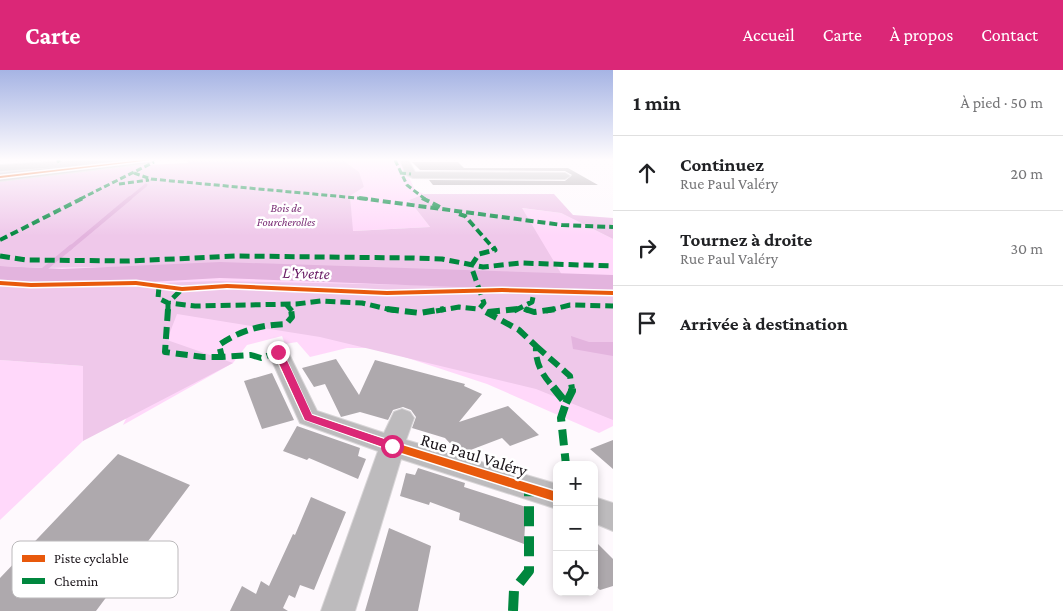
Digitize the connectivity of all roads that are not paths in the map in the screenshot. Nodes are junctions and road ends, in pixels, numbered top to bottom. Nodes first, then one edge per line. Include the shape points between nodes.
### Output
1 (278, 352) dead end
2 (402, 418) dead end
3 (392, 446) junction
4 (553, 496) edge
5 (598, 511) edge
6 (613, 517) edge
7 (338, 611) edge

1 - 3 street, Rue Paul Valéry via 308,417
2 - 3 street
3 - 4 street, Rue Paul Valéry
3 - 7 street
5 - 6 street

